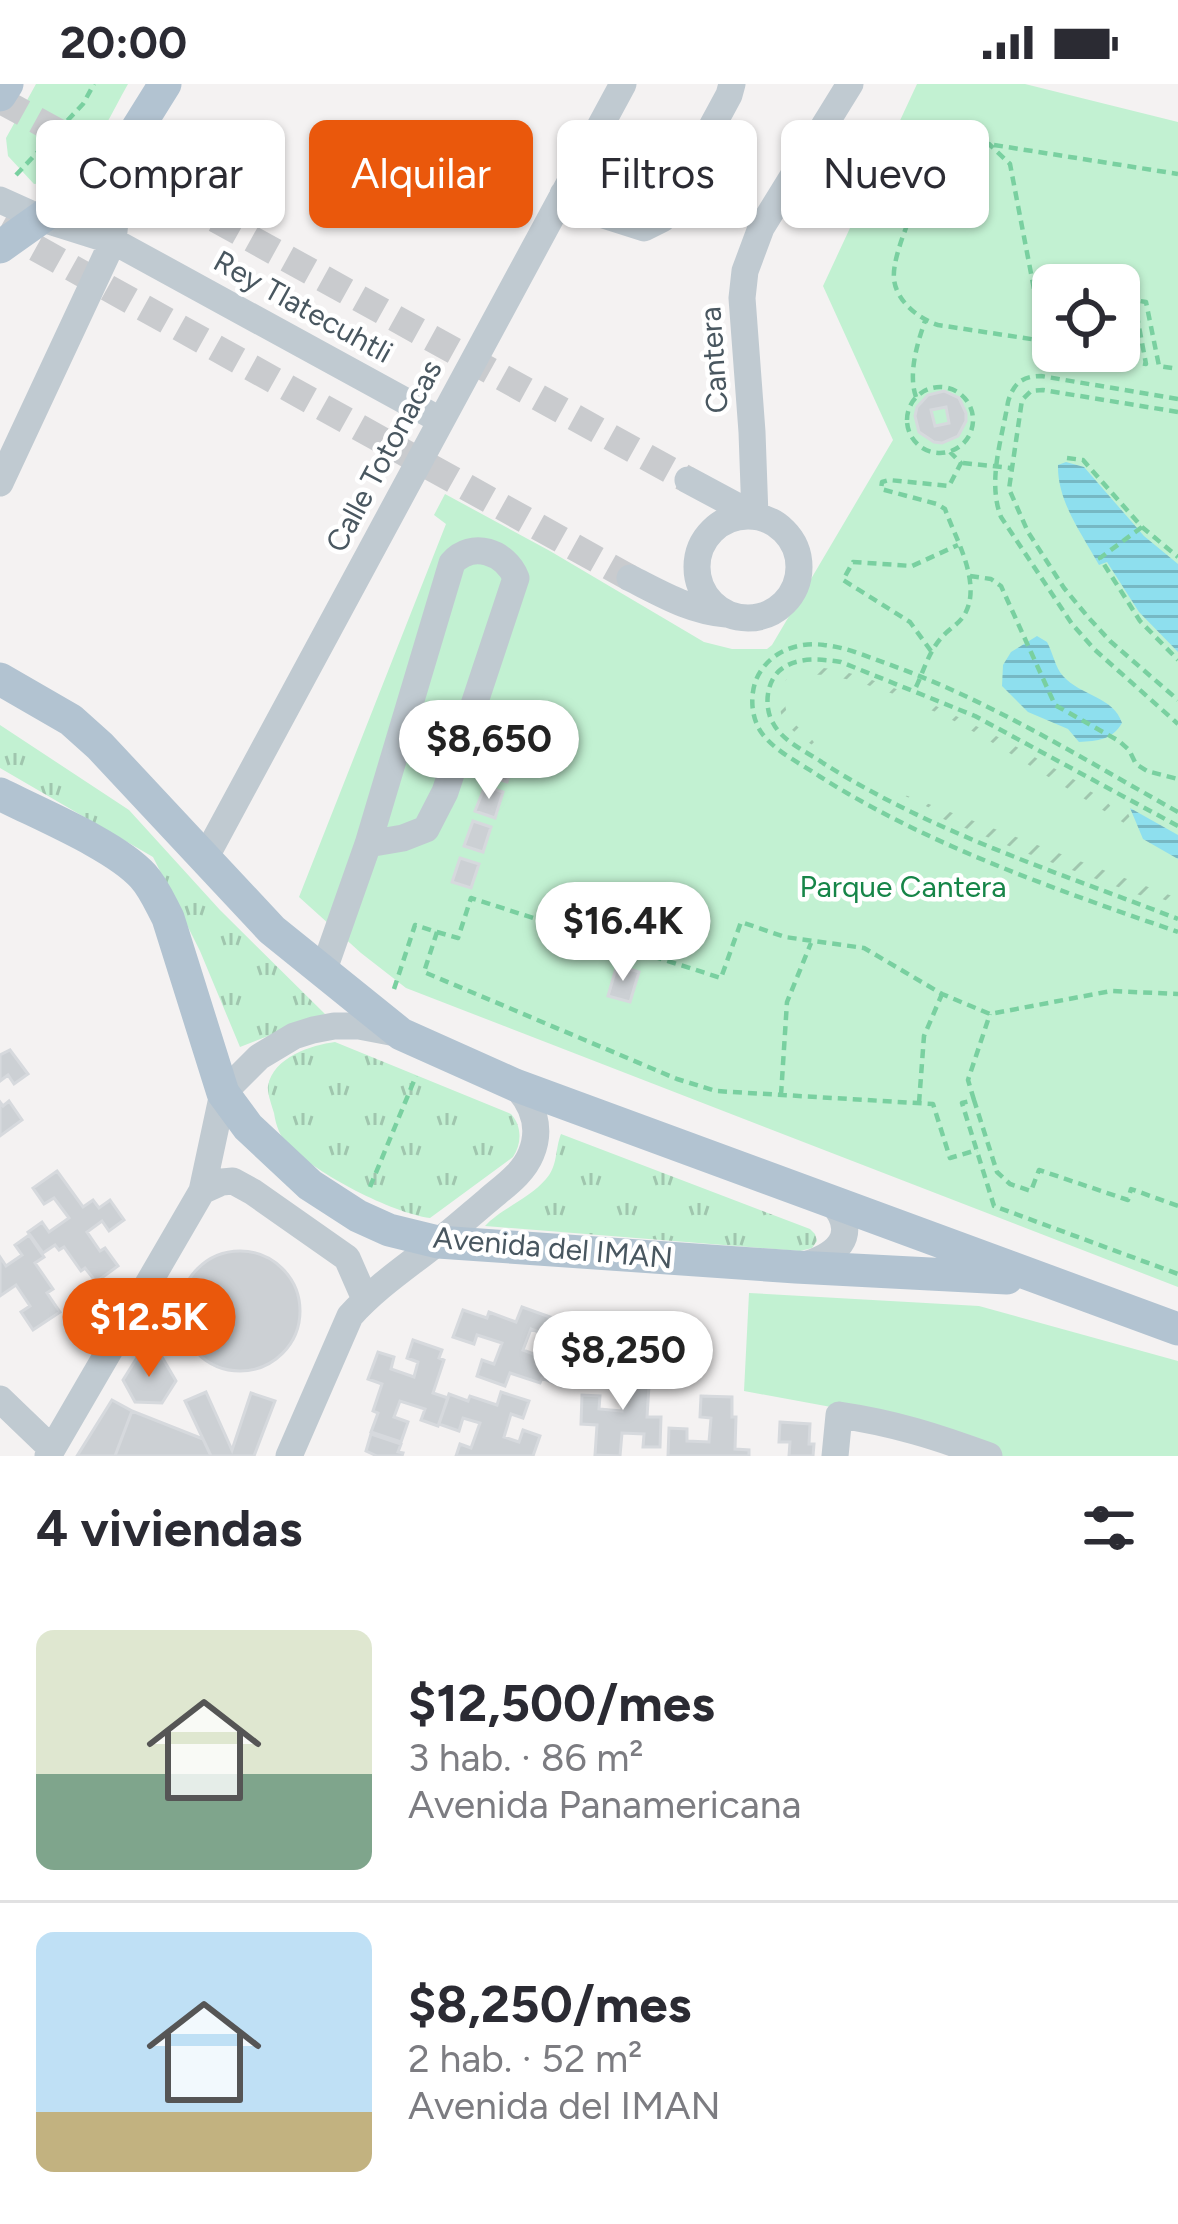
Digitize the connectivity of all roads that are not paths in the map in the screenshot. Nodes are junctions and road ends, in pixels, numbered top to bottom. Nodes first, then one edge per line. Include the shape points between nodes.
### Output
1 (7, 84) edge
2 (165, 84) edge
3 (622, 84) edge
4 (731, 84) edge
5 (850, 84) edge
6 (0, 94) edge
7 (143, 120) edge
8 (603, 120) edge
9 (715, 120) edge
10 (7, 188) edge
11 (557, 205) edge
12 (36, 214) edge
13 (36, 221) edge
14 (72, 228) edge
15 (114, 228) edge
16 (113, 241) junction
17 (0, 247) edge
18 (440, 420) junction
19 (688, 480) tunnel mouth
20 (0, 483) edge
21 (755, 516) junction
22 (630, 578) tunnel mouth
23 (726, 614) junction
24 (0, 679) edge
25 (0, 794) edge
26 (368, 844) junction
27 (204, 860) junction
28 (322, 972) junction
29 (404, 1034) junction
30 (515, 1085) junction
31 (223, 1093) junction
32 (202, 1191) junction
33 (832, 1202) junction
34 (438, 1242) junction
35 (796, 1267) junction
36 (1045, 1280) junction
37 (364, 1299) junction
38 (1178, 1329) edge
39 (0, 1400) edge
40 (50, 1452) edge
41 (289, 1456) edge
42 (835, 1456) edge
43 (989, 1456) edge

1 - 6 main road
2 - 7 main road
3 - 8 street, Calle Totonacas
4 - 9 street
5 - 21 street, Cantera via 761,228 745,271
10 - 12 street, Rey Tlatecuhtli
11 - 18 street, Calle Totonacas
13 - 17 main road
14 - 16 street, Rey Tlatecuhtli
15 - 16 street
16 - 18 street, Rey Tlatecuhtli
16 - 20 street
18 - 27 street, Calle Totonacas
19 - 21 street
21 - 23 street via 723,522 701,545 697,577
21 - 23 street via 786,532 800,565 797,582 789,598 759,618
22 - 23 street via 683,606
24 - 27 main road, Avenida del IMAN via 100,746
25 - 31 main road, Avenida del IMAN via 119,855 155,891
26 - 26 street via 426,829 445,792 516,578 502,556 471,550 452,563
26 - 28 street
27 - 28 main road, Avenida del IMAN
28 - 29 main road, Avenida del IMAN
29 - 30 main road, Avenida del IMAN
29 - 31 street via 359,1026 294,1036
30 - 33 main road, Avenida del IMAN
30 - 34 street via 535,1121 529,1159
31 - 32 street
31 - 34 main road, Avenida del IMAN via 310,1185 389,1230
32 - 37 street via 232,1181 253,1192 347,1258
32 - 40 street
33 - 35 street via 843,1218 839,1247
33 - 36 main road, Avenida del IMAN
34 - 35 main road, Avenida del IMAN
34 - 37 street
35 - 36 main road, Avenida del IMAN
36 - 38 main road, Avenida del IMAN
37 - 41 street
39 - 40 street
42 - 43 street via 839,1415 923,1431

